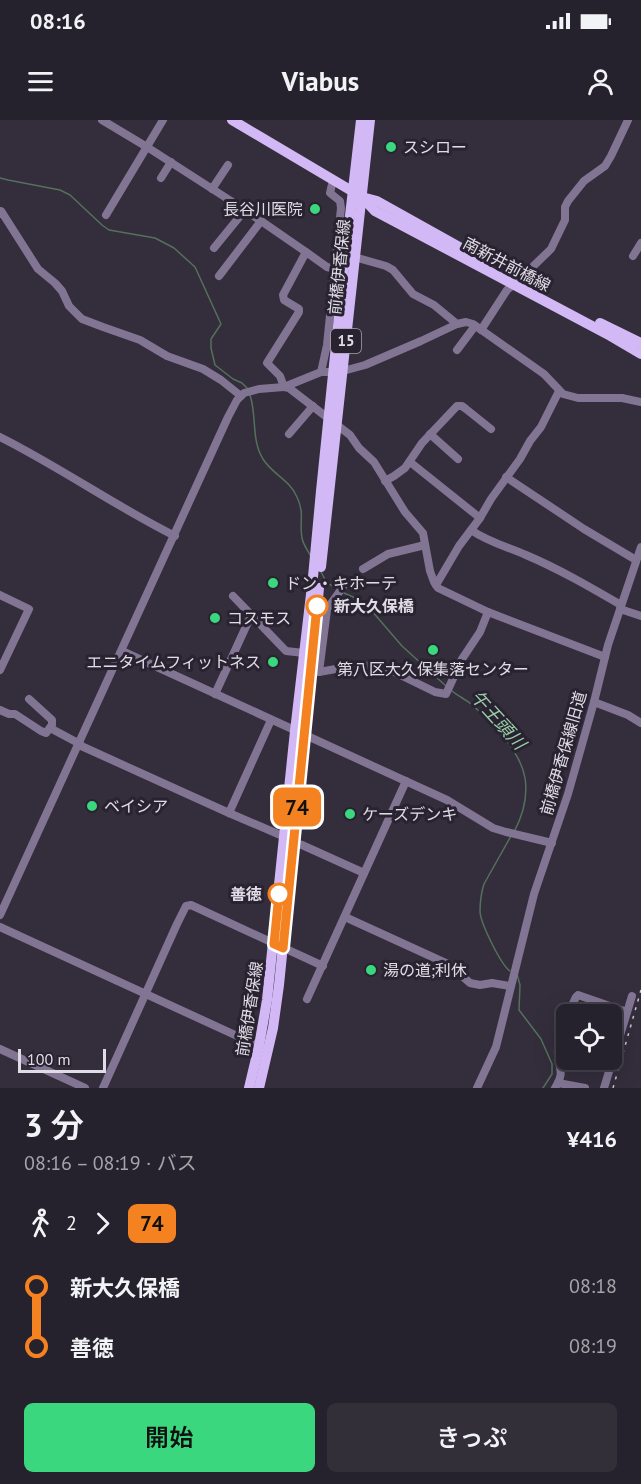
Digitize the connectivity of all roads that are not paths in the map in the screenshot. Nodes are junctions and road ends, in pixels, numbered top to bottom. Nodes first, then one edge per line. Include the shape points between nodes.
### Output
1 (102, 120) edge
2 (163, 120) edge
3 (232, 120) edge
4 (361, 120) edge
5 (370, 120) edge
6 (628, 120) edge
7 (147, 147) junction
8 (171, 162) junction
9 (228, 165) dead end
10 (161, 178) dead end
11 (333, 180) junction
12 (212, 189) junction
13 (357, 194) junction
14 (0, 210) edge
15 (245, 210) junction
16 (106, 215) dead end
17 (261, 221) junction
18 (641, 243) edge
19 (214, 248) dead end
20 (306, 252) junction
21 (633, 256) dead end
22 (354, 257) junction
23 (335, 269) junction
24 (219, 276) dead end
25 (516, 282) junction
26 (457, 324) junction
27 (478, 328) junction
28 (641, 344) edge
29 (457, 350) dead end
30 (641, 354) edge
31 (338, 371) junction
32 (321, 372) junction
33 (284, 387) junction
34 (559, 391) junction
35 (242, 394) junction
36 (641, 402) edge
37 (313, 406) junction
38 (328, 418) junction
39 (337, 425) junction
40 (491, 429) dead end
41 (289, 434) dead end
42 (430, 434) junction
43 (0, 437) edge
44 (458, 459) dead end
45 (410, 462) junction
46 (506, 477) junction
47 (385, 481) junction
48 (480, 518) junction
49 (471, 530) junction
50 (175, 536) junction
51 (425, 545) junction
52 (641, 548) edge
53 (636, 560) junction
54 (363, 569) dead end
55 (316, 580) junction
56 (344, 585) dead end
57 (436, 585) junction
58 (0, 595) edge
59 (232, 596) dead end
60 (621, 607) junction
61 (488, 612) junction
62 (641, 616) edge
63 (253, 617) junction
64 (122, 651) junction
65 (304, 653) junction
66 (605, 657) junction
67 (0, 670) edge
68 (315, 672) junction
69 (215, 694) junction
70 (29, 699) dead end
71 (594, 702) junction
72 (0, 710) edge
73 (271, 720) junction
74 (641, 723) edge
75 (50, 728) junction
76 (300, 733) junction
77 (80, 744) junction
78 (406, 781) junction
79 (229, 813) junction
80 (289, 840) junction
81 (552, 843) junction
82 (364, 873) junction
83 (0, 915) edge
84 (345, 917) junction
85 (0, 927) edge
86 (278, 946) junction
87 (323, 966) junction
88 (510, 986) junction
89 (145, 994) junction
90 (632, 996) dead end
91 (307, 999) dead end
92 (573, 1004) edge
93 (604, 1004) edge
94 (622, 1010) edge
95 (627, 1012) junction
96 (622, 1023) edge
97 (259, 1046) junction
98 (0, 1048) edge
99 (560, 1070) edge
100 (609, 1070) edge
101 (556, 1085) edge
102 (85, 1088) edge
103 (103, 1088) edge
104 (249, 1088) edge
105 (259, 1088) edge
106 (477, 1088) edge
107 (585, 1088) edge
108 (604, 1088) edge

1 - 7 street
2 - 7 street
3 - 11 main road, 南新井前橋線
4 - 13 main road, 前橋伊香保線 / 15
5 - 13 main road, 前橋伊香保線 / 15
6 - 25 street via 604,166 584,180 568,201 565,220 550,249
7 - 8 street
7 - 16 street
8 - 10 street
8 - 12 street
9 - 12 street
11 - 13 main road, 南新井前橋線
11 - 23 street via 330,194 340,201 342,208
12 - 15 street
13 - 22 main road, 前橋伊香保線 / 15
13 - 25 main road, 南新井前橋線 via 375,211
13 - 31 main road, 前橋伊香保線 / 15
14 - 35 street via 38,269 56,283 82,319 203,369
15 - 17 street
15 - 19 street
17 - 20 street
17 - 24 street
18 - 21 street
20 - 23 street
20 - 33 street via 283,298 299,312 267,363 280,376
22 - 26 street via 393,270 413,294
22 - 31 main road, 前橋伊香保線 / 15
23 - 32 street
25 - 27 street
25 - 28 main road, 南新井前橋線
25 - 30 main road, 南新井前橋線
26 - 27 street via 466,322
26 - 31 street via 365,365
27 - 29 street
27 - 34 street via 544,374
31 - 32 street
31 - 38 main road, 前橋伊香保線 / 15
31 - 39 main road, 前橋伊香保線 / 15
32 - 33 street
33 - 35 street
33 - 37 street
34 - 36 street via 578,398
34 - 46 street via 541,427
35 - 50 street
37 - 38 street
37 - 41 street
38 - 39 street
38 - 55 main road, 前橋伊香保線 / 15
39 - 47 street via 371,459
39 - 55 main road, 前橋伊香保線 / 15 via 322,561
40 - 42 street via 459,406
42 - 44 street
42 - 45 street
43 - 50 street
45 - 47 street
45 - 48 street
46 - 48 street
46 - 53 street
47 - 51 street via 423,533
48 - 49 street
49 - 57 street
49 - 60 street via 581,581
50 - 64 street
51 - 54 street via 388,554
51 - 57 street
52 - 53 street, 前橋伊香保線旧道
53 - 60 street, 前橋伊香保線旧道
55 - 65 main road, 前橋伊香保線 / 15
55 - 68 main road, 前橋伊香保線 / 15
56 - 68 street via 327,610
57 - 61 street
58 - 67 street via 29,609
59 - 63 street
60 - 62 street
60 - 66 street, 前橋伊香保線旧道
61 - 66 street
61 - 68 street via 444,695 384,667 357,665
63 - 65 street via 286,651
63 - 69 street
64 - 69 street
64 - 77 street
65 - 76 main road, 前橋伊香保線 / 15
66 - 71 street, 前橋伊香保線旧道
68 - 76 main road, 前橋伊香保線 / 15
69 - 73 street
70 - 75 street via 52,720
71 - 74 street
71 - 81 street, 前橋伊香保線旧道
72 - 75 street via 15,714 43,733
73 - 76 street
73 - 79 street
75 - 77 street
76 - 78 street
76 - 80 main road, 前橋伊香保線 / 15
77 - 79 street
77 - 83 street
78 - 81 street via 487,825
78 - 82 street
79 - 80 street
80 - 82 street
80 - 86 main road, 前橋伊香保線 / 15
81 - 88 street, 前橋伊香保線旧道
82 - 84 street
84 - 87 street
84 - 88 street via 450,965 470,983
85 - 89 street
86 - 87 street
86 - 89 street via 186,906
86 - 97 main road, 前橋伊香保線 / 15
86 - 105 main road, 前橋伊香保線 / 15 via 273,1028
87 - 91 street
88 - 106 street, 前橋伊香保線旧道 via 496,1047
89 - 97 street
89 - 103 street
90 - 95 street
92 - 93 street via 578,995
94 - 95 street
95 - 96 street
97 - 104 main road, 前橋伊香保線 / 15
98 - 102 street
99 - 101 street
100 - 108 street
101 - 107 street

